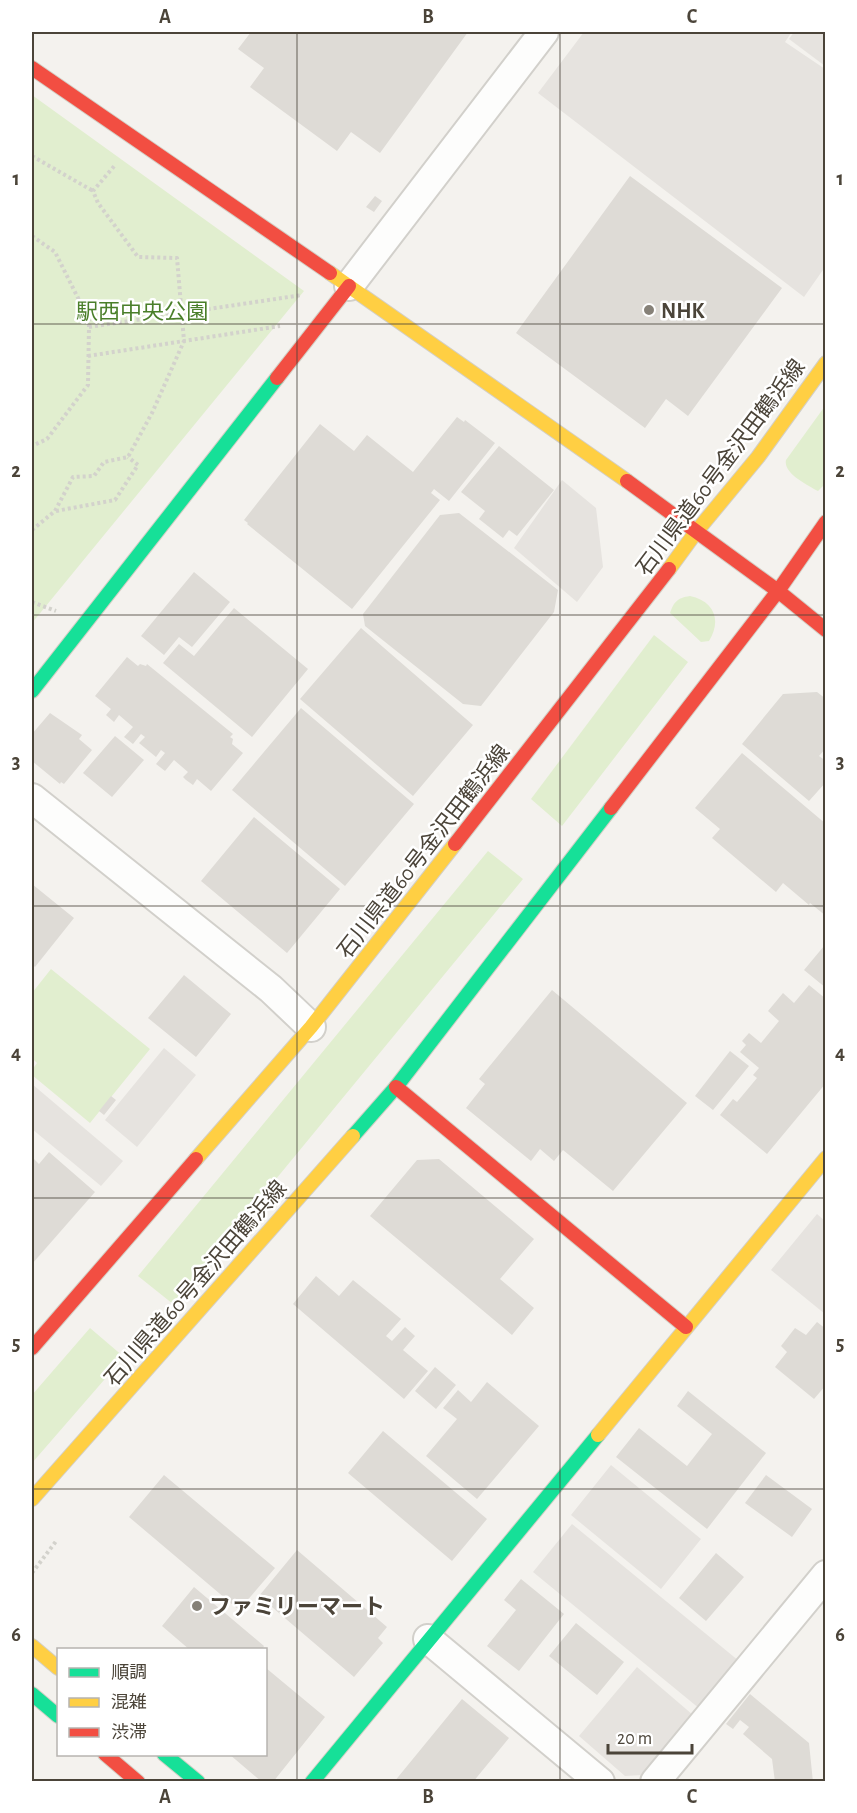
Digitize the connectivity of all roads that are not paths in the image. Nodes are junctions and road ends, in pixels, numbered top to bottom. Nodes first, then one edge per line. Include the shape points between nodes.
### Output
1 (544, 32) edge
2 (32, 68) edge
3 (349, 286) junction
4 (825, 363) edge
5 (825, 522) edge
6 (696, 532) junction
7 (778, 591) junction
8 (825, 630) edge
9 (32, 691) edge
10 (32, 798) edge
11 (311, 1027) junction
12 (396, 1087) junction
13 (825, 1158) edge
14 (686, 1327) junction
15 (32, 1348) edge
16 (32, 1499) edge
17 (825, 1575) edge
18 (428, 1640) junction
19 (32, 1646) edge
20 (57, 1667) edge
21 (32, 1694) edge
22 (57, 1715) edge
23 (106, 1756) edge
24 (165, 1756) edge
25 (138, 1782) edge
26 (198, 1782) edge
27 (312, 1782) edge
28 (600, 1782) edge
29 (655, 1782) edge

1 - 3 street
2 - 3 street
3 - 6 street
3 - 9 street
4 - 6 street, 石川県道60号金沢田鶴浜線 via 758,457
5 - 7 street, 石川県道60号金沢田鶴浜線
6 - 7 street
6 - 11 street, 石川県道60号金沢田鶴浜線
7 - 8 street
7 - 12 street, 石川県道60号金沢田鶴浜線
10 - 11 street via 271,989
11 - 15 street, 石川県道60号金沢田鶴浜線
12 - 14 street
12 - 16 street, 石川県道60号金沢田鶴浜線
13 - 14 street
14 - 18 street
17 - 29 street
18 - 27 street
18 - 28 street
19 - 20 street
21 - 22 street
23 - 25 street
24 - 26 street

